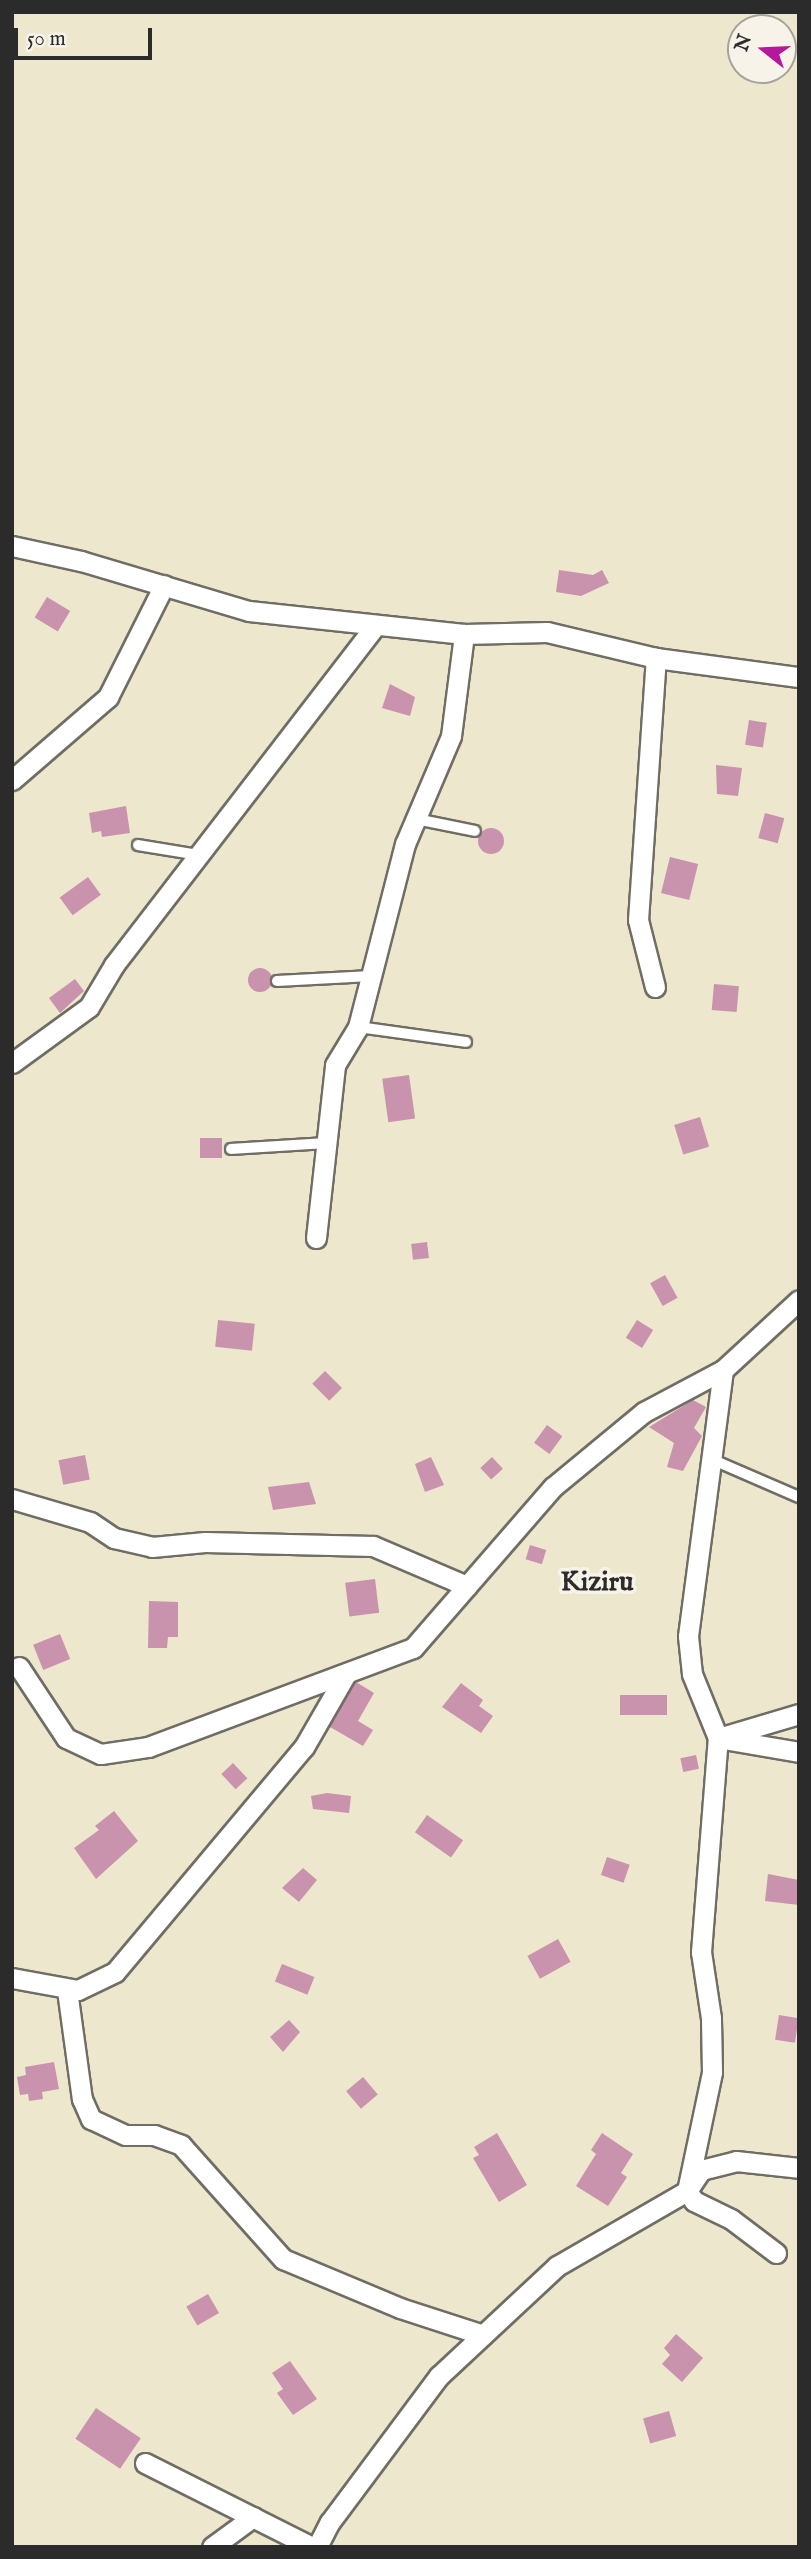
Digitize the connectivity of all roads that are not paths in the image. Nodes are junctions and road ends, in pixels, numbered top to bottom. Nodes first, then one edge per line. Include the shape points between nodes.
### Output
1 (12, 546) edge
2 (164, 585) junction
3 (376, 625) junction
4 (464, 634) junction
5 (656, 657) junction
6 (799, 677) edge
7 (12, 780) edge
8 (416, 819) junction
9 (475, 831) dead end
10 (138, 845) dead end
11 (199, 855) junction
12 (371, 976) junction
13 (277, 981) dead end
14 (655, 987) dead end
15 (358, 1027) junction
16 (466, 1042) dead end
17 (16, 1058) edge
18 (326, 1143) junction
19 (231, 1149) dead end
20 (316, 1238) dead end
21 (799, 1300) edge
22 (723, 1370) junction
23 (710, 1459) junction
24 (799, 1497) edge
25 (12, 1499) edge
26 (467, 1586) junction
27 (19, 1667) dead end
28 (346, 1674) junction
29 (799, 1714) edge
30 (718, 1738) junction
31 (799, 1752) edge
32 (12, 1978) edge
33 (67, 1990) junction
34 (799, 2168) edge
35 (687, 2191) junction
36 (776, 2253) dead end
37 (483, 2335) junction
38 (145, 2463) dead end
39 (253, 2517) junction
40 (212, 2547) edge
41 (314, 2547) edge

1 - 2 street
2 - 3 street via 249,611
2 - 7 street via 108,697
3 - 4 street
3 - 11 street
4 - 5 street via 547,632
4 - 8 street via 451,736
5 - 6 street
5 - 14 street via 638,920
8 - 9 lane
8 - 12 street
10 - 11 lane
11 - 17 street via 114,965 89,1007
12 - 13 lane
12 - 15 street
15 - 16 lane
15 - 18 street via 335,1065
18 - 19 lane
18 - 20 street
21 - 22 street
22 - 23 street
22 - 26 street via 644,1412 553,1487
23 - 24 lane
23 - 30 street via 688,1636 692,1674
25 - 26 street via 90,1522 114,1538 152,1547 205,1542 373,1546
26 - 28 street via 413,1648
27 - 28 street via 66,1738 102,1755 148,1747
28 - 33 street via 304,1747 115,1972 78,1990
29 - 30 street
30 - 31 street
30 - 35 street via 701,1952 711,2018 712,2072
32 - 33 street
33 - 37 street via 82,2099 91,2119 126,2135 154,2135 181,2145 283,2259 400,2308
34 - 35 street via 736,2161 701,2171
35 - 36 street via 694,2201 731,2219
35 - 37 street via 557,2266
37 - 41 street via 439,2376
38 - 39 street
39 - 40 street
39 - 41 street

